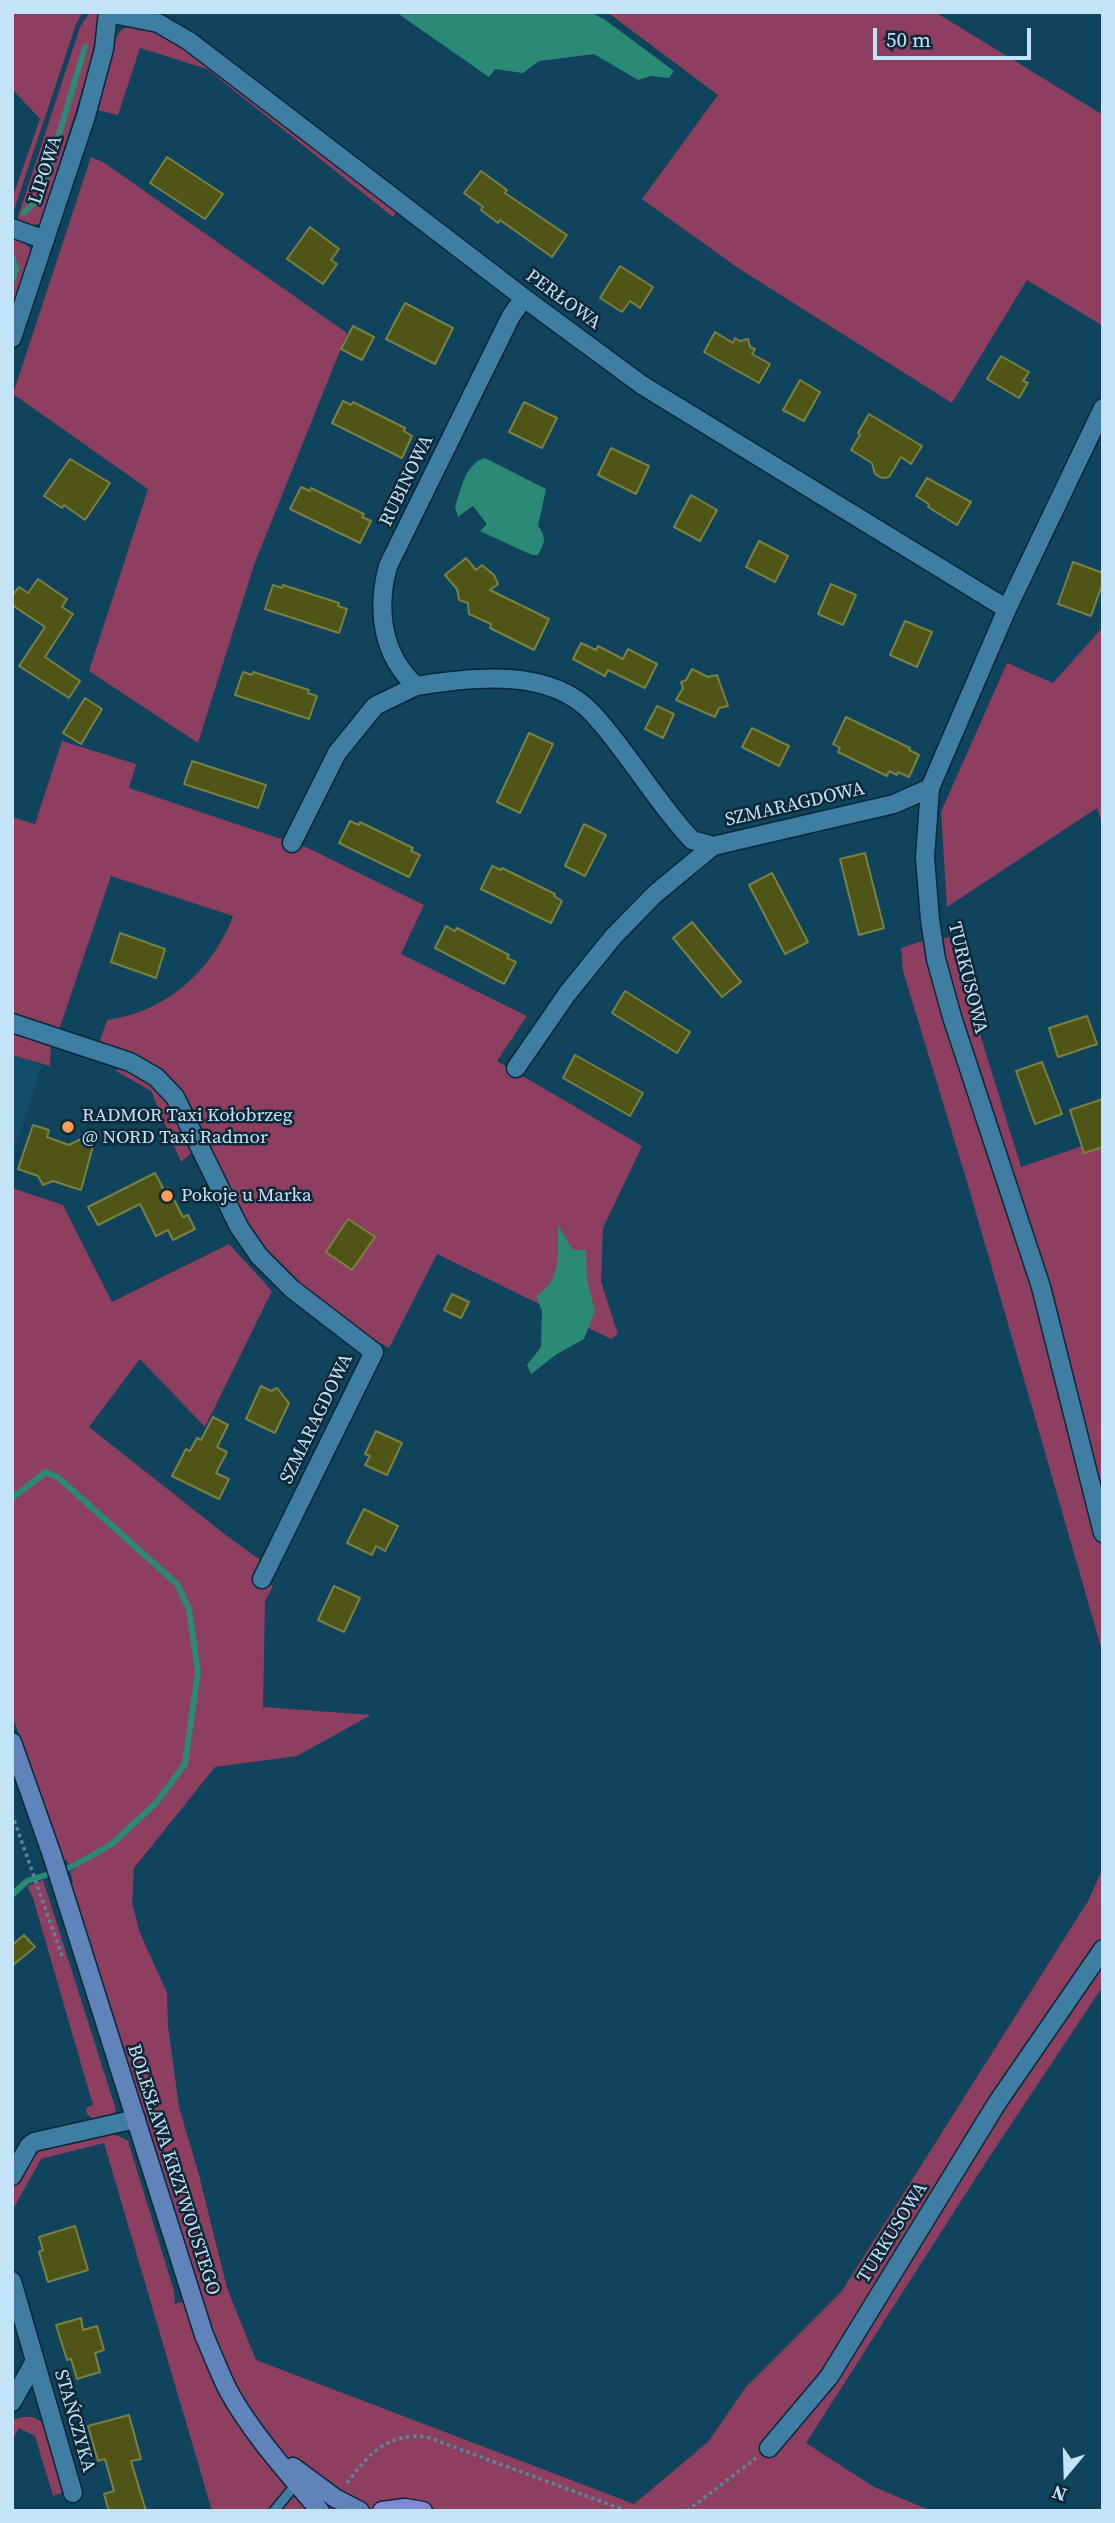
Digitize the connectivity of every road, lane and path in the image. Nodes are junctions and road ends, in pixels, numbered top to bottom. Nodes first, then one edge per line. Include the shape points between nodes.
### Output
1 (108, 13) edge
2 (12, 228) edge
3 (44, 240) junction
4 (524, 298) junction
5 (12, 338) edge
6 (1103, 408) edge
7 (1007, 609) junction
8 (416, 686) junction
9 (930, 788) junction
10 (292, 843) dead end
11 (713, 846) junction
12 (12, 1023) edge
13 (516, 1068) dead end
14 (1103, 1533) edge
15 (262, 1579) dead end
16 (12, 1742) edge
17 (1103, 1949) edge
18 (136, 2119) junction
19 (12, 2176) edge
20 (12, 2281) edge
21 (35, 2361) junction
22 (12, 2402) edge
23 (769, 2448) joint
24 (297, 2483) junction
25 (346, 2484) dead end
26 (73, 2493) dead end
27 (274, 2511) edge
28 (320, 2511) edge
29 (360, 2511) edge
30 (382, 2511) edge
31 (423, 2511) edge
32 (627, 2511) edge
33 (687, 2511) edge

1 - 3 street, LIPOWA via 89,104
1 - 4 street, PERŁOWA via 158,23 189,41
2 - 3 street
3 - 5 street, LIPOWA
4 - 7 street, PERŁOWA via 642,385
4 - 8 street, RUBINOWA via 388,566 382,601 387,644 404,675
6 - 7 street, TURKUSOWA
7 - 9 street, TURKUSOWA
8 - 10 street via 375,706 337,752
8 - 11 street via 489,678 524,680 563,693 592,712 692,840
9 - 11 street, SZMARAGDOWA via 894,804
9 - 14 street, TURKUSOWA via 925,857 936,959 1041,1287
11 - 13 street, SZMARAGDOWA via 655,894 613,937
12 - 15 street, SZMARAGDOWA via 102,1051 144,1069 166,1086 252,1248 292,1289 374,1352
16 - 18 main road, BOLESŁAWA KRZYWOUSTEGO
17 - 23 street, TURKUSOWA via 997,2104 829,2377
18 - 19 street via 34,2142
18 - 24 main road, BOLESŁAWA KRZYWOUSTEGO via 204,2335 233,2399
20 - 21 street, STAŃCZYKA
21 - 22 street, STAŃCZYKA
21 - 26 street, STAŃCZYKA
23 - 33 path
24 - 27 lane
24 - 28 main road, BOLESŁAWA KRZYWOUSTEGO
24 - 29 main road, BOLESŁAWA KRZYWOUSTEGO
25 - 32 path via 379,2447 409,2435 427,2437
30 - 31 main road

